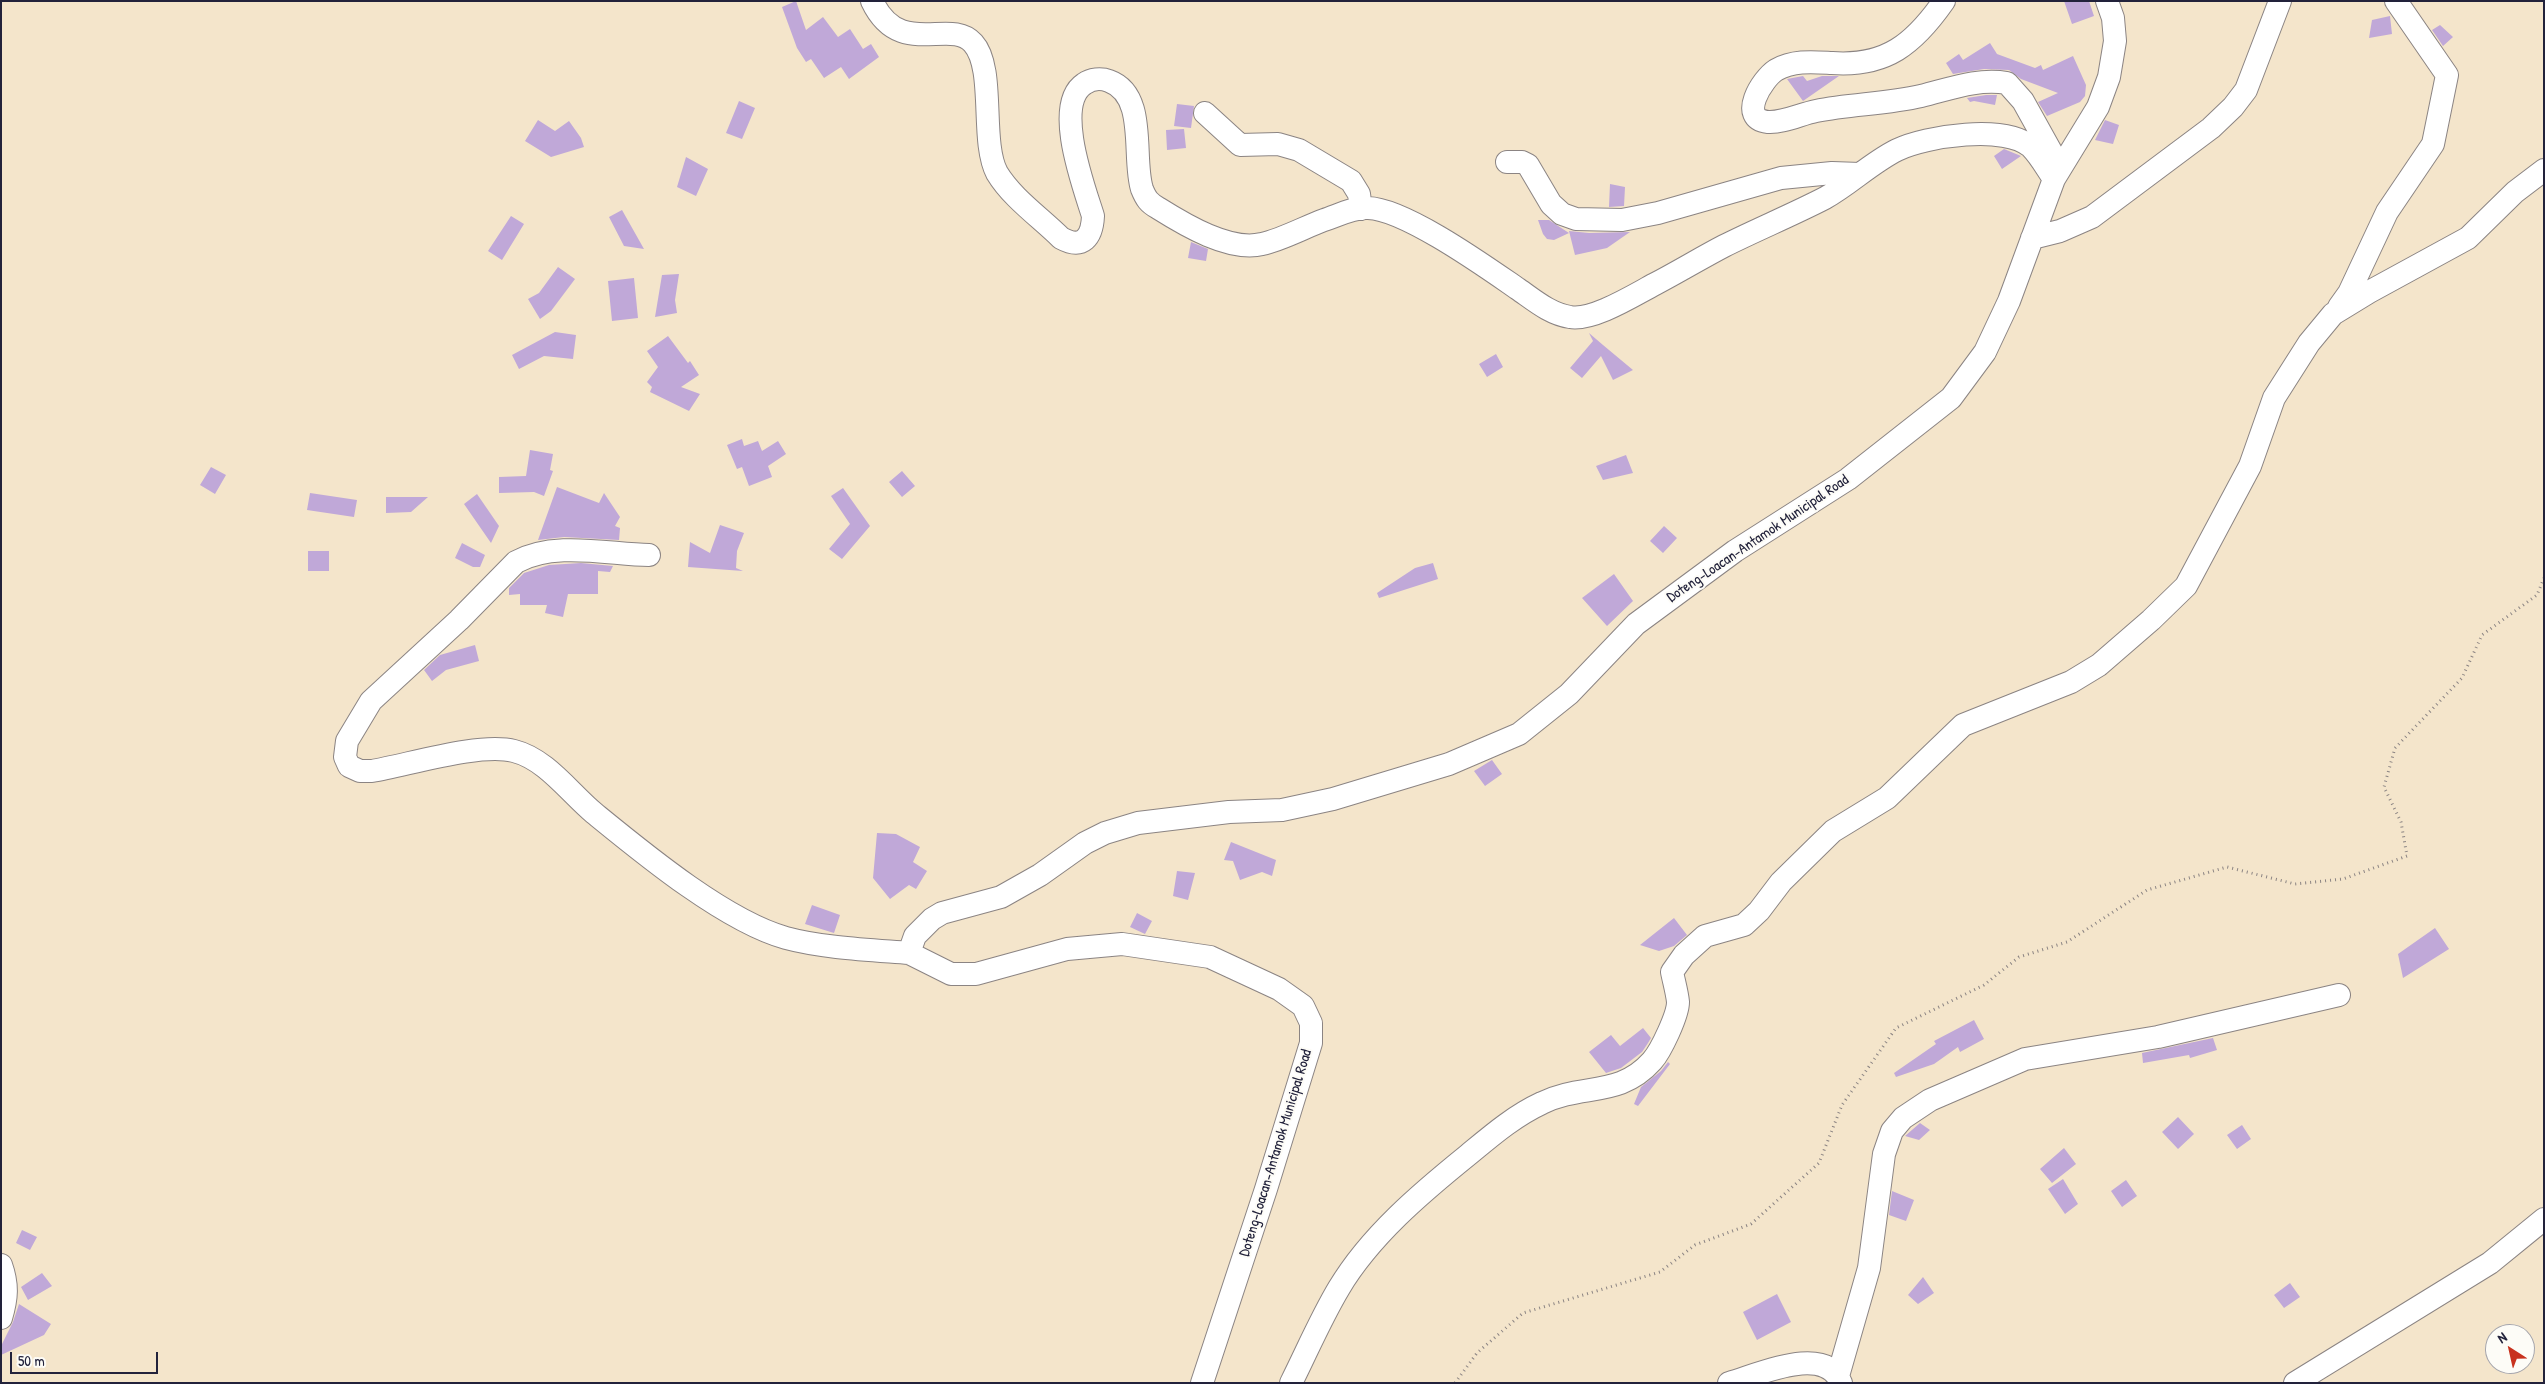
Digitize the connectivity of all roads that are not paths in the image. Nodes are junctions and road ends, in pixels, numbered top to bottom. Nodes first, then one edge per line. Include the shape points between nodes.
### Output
1 (872, 1) edge
2 (1944, 1) edge
3 (2107, 1) edge
4 (2280, 1) edge
5 (2396, 1) edge
6 (1205, 113) dead end
7 (1507, 162) dead end
8 (2544, 170) edge
9 (1860, 174) junction
10 (2057, 174) junction
11 (1361, 209) junction
12 (2032, 238) junction
13 (2333, 314) junction
14 (649, 555) dead end
15 (909, 953) junction
16 (2339, 995) dead end
17 (2544, 1219) edge
18 (1, 1265) edge
19 (1, 1318) edge
20 (1839, 1379) edge
21 (1202, 1383) edge
22 (1291, 1383) edge
23 (1729, 1383) edge
24 (2295, 1383) edge

1 - 11 street via 877,13 892,28 906,33 960,35 972,41 982,60 990,150 997,172 1016,194 1071,243 1080,242 1088,236 1092,227 1093,216 1072,142 1072,105 1079,89 1094,79 1114,83 1129,101 1138,127 1141,186 1148,202 1215,239 1261,245
2 - 10 street via 1910,42 1886,57 1866,63 1806,62 1775,71 1756,92 1755,114 1769,122 1818,111 1922,96 1956,85 2007,83 2023,102
3 - 10 street, Doteng-Loacan-Antamok Municipal Road via 2113,18 2115,41 2109,78 2098,107
4 - 12 street via 2246,90 2233,107 2211,128 2092,217 2060,232
5 - 13 street via 2447,75 2446,89 2433,144 2387,212 2349,293
6 - 11 street via 1240,146 1289,145 1351,181 1359,194
7 - 9 street via 1528,165 1551,204 1562,214 1576,219 1640,217 1781,178
8 - 13 street via 2515,192 2468,238
9 - 10 street via 1898,149 1952,136 1982,134 2016,138 2031,147
9 - 11 street via 1830,195 1724,246 1632,296 1594,314 1572,318 1552,312 1453,245 1390,213
10 - 12 street, Doteng-Loacan-Antamok Municipal Road
12 - 15 street, Doteng-Loacan-Antamok Municipal Road via 2010,301 1985,352 1951,398 1848,479 1735,551 1636,624 1570,694 1519,734 1449,764 1333,799 1282,810 1229,812 1138,823 1105,833 1001,896 942,913 932,919 915,936
13 - 22 street via 2274,398 2250,466 2186,586 2099,665 2071,682 1963,725 1887,798 1833,831 1781,882 1744,925 1704,936 1672,972 1678,1003 1676,1014 1654,1059 1627,1082 1569,1093 1519,1115 1428,1187 1352,1269
14 - 15 street via 570,550 527,556 516,562 371,701 347,740 345,757 350,766 360,772 372,771 451,754 513,750 539,763 592,812 731,914 785,938 863,950
15 - 21 street, Doteng-Loacan-Antamok Municipal Road via 951,974 976,974 1067,949 1122,944 1210,957 1278,989 1303,1006 1311,1022 1311,1043
16 - 20 street via 2158,1037 2025,1059 1930,1100 1903,1118 1892,1131 1884,1154 1869,1268
17 - 24 street via 2490,1263
18 - 19 street via 7,1281 7,1298
20 - 23 street via 1820,1364 1805,1361

